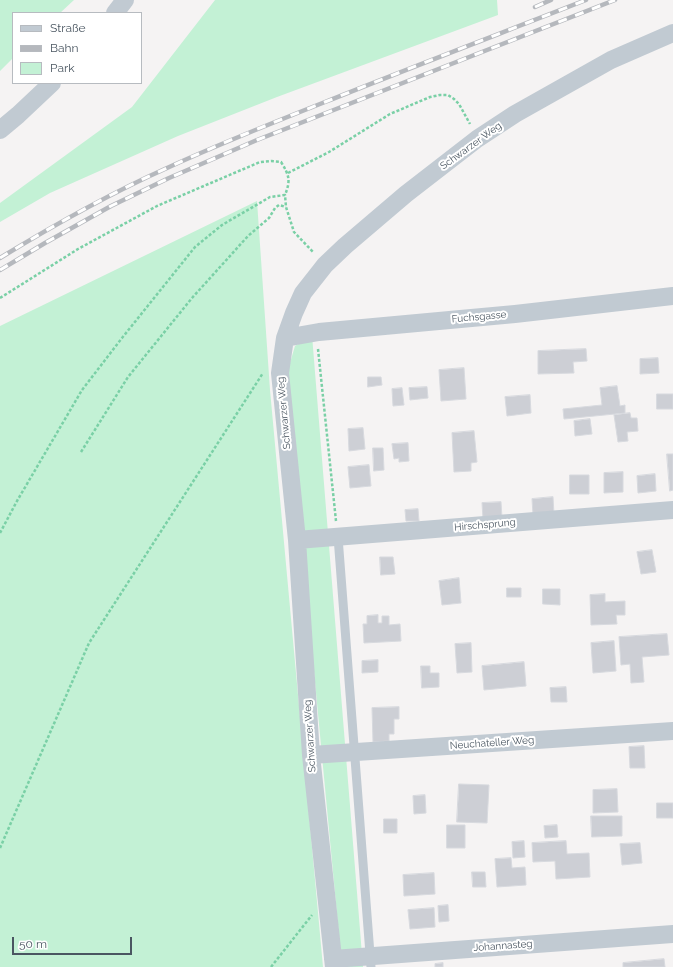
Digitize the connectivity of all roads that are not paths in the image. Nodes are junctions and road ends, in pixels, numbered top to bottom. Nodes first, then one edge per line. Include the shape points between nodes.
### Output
1 (125, 0) edge
2 (116, 12) edge
3 (673, 33) edge
4 (51, 84) edge
5 (0, 130) edge
6 (673, 296) edge
7 (285, 338) junction
8 (673, 510) edge
9 (338, 537) junction
10 (297, 540) junction
11 (673, 731) edge
12 (355, 752) junction
13 (311, 755) junction
14 (673, 934) edge
15 (371, 962) edge
16 (334, 963) edge

1 - 2 street
3 - 7 street, Schwarzer Weg via 611,60 476,139 378,217 325,265 303,293
4 - 5 street
6 - 7 street, Fuchsgasse
7 - 10 street, Schwarzer Weg via 280,373
8 - 9 street, Hirschsprung
9 - 10 street, Hirschsprung
9 - 12 lane
10 - 13 street, Schwarzer Weg
11 - 12 street, Neuchateller Weg
12 - 13 street, Neuchateller Weg
12 - 15 lane
13 - 16 street, Schwarzer Weg
14 - 15 street, Johannasteg
15 - 16 street, Johannasteg

